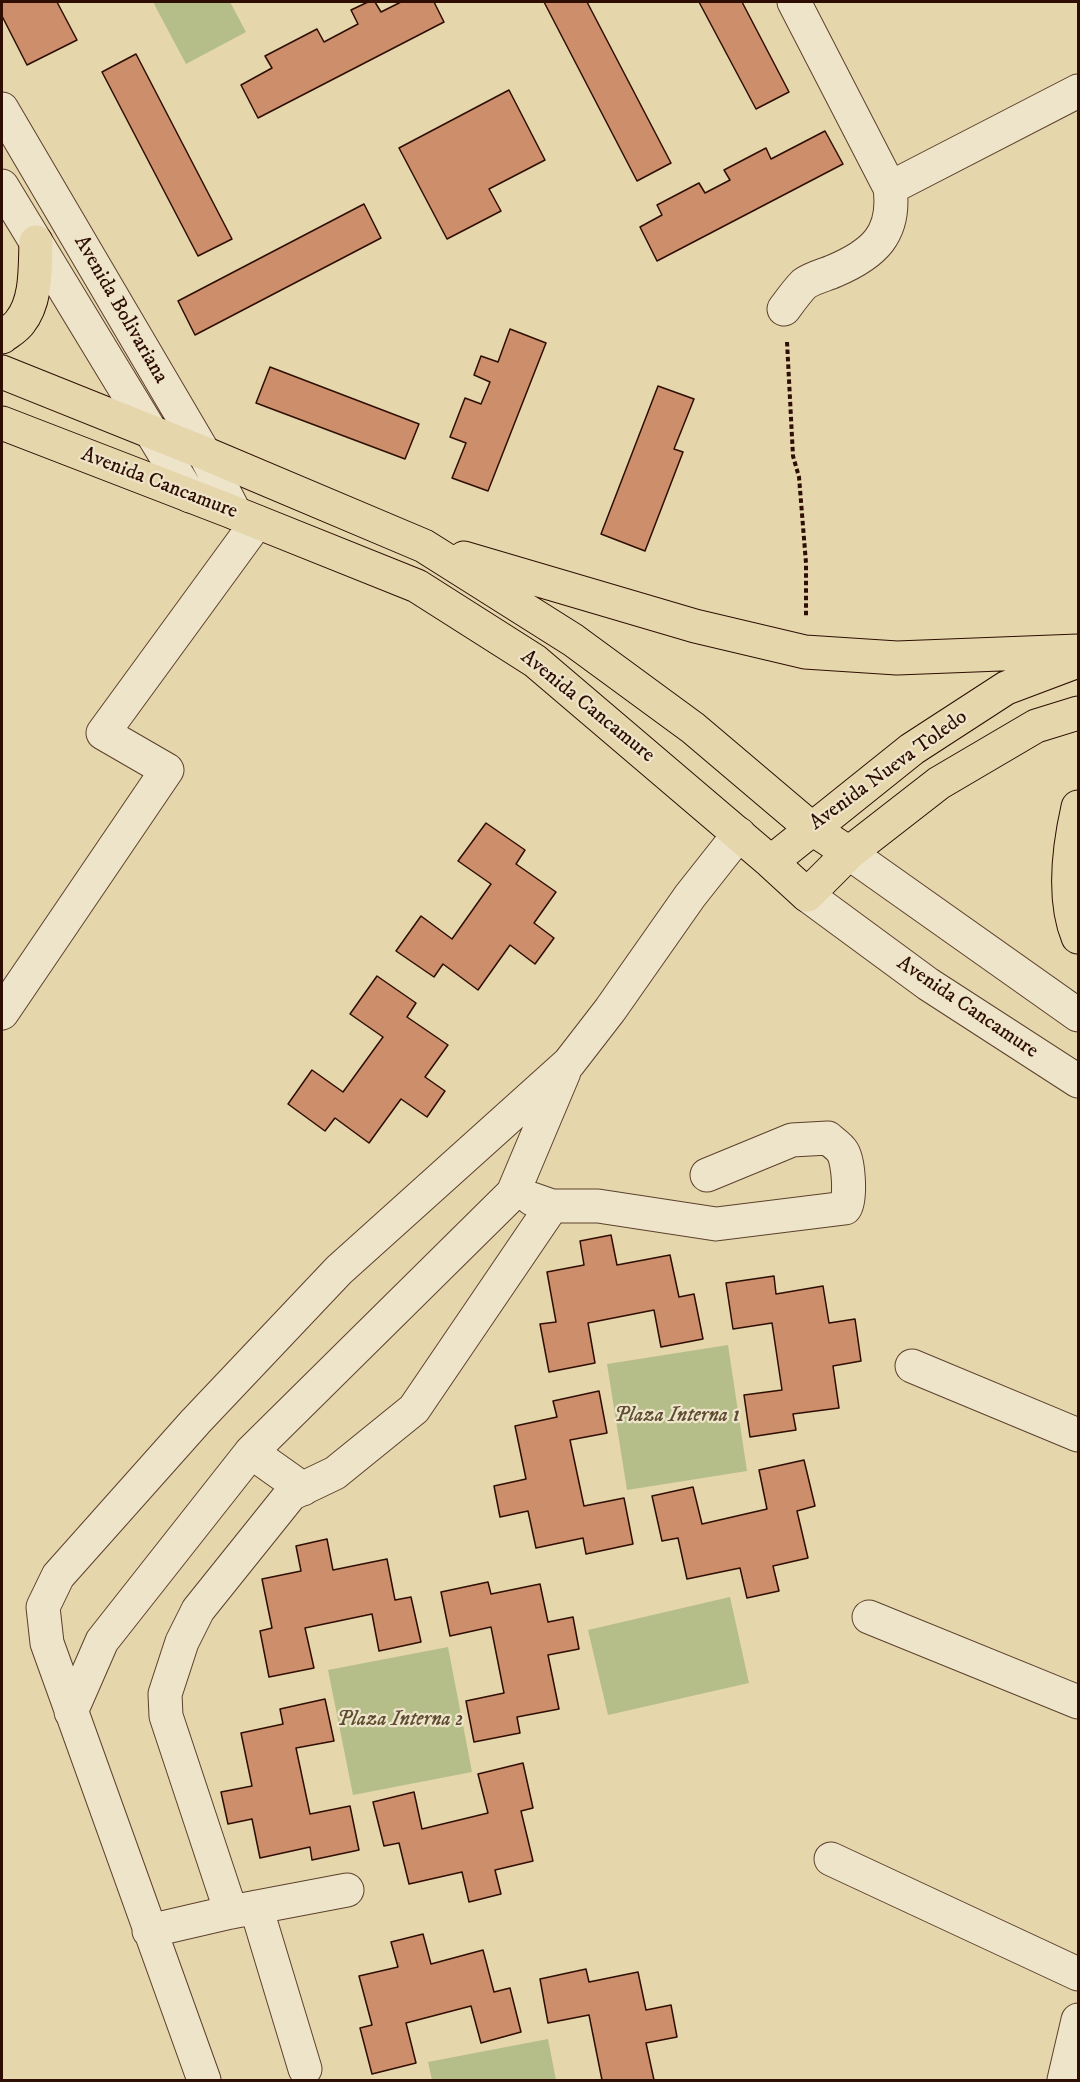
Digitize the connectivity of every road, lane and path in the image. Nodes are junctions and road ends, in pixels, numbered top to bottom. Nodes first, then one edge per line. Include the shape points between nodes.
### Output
1 (794, 2) edge
2 (1078, 91) edge
3 (2, 109) edge
4 (2, 186) edge
5 (890, 188) junction
6 (36, 242) junction
7 (784, 309) joint
8 (2, 338) edge
9 (2, 372) edge
10 (2, 423) edge
11 (151, 432) junction
12 (204, 453) junction
13 (190, 495) junction
14 (246, 517) junction
15 (424, 546) junction
16 (1078, 651) edge
17 (805, 652) junction
18 (1078, 661) edge
19 (1078, 712) edge
20 (1078, 807) edge
21 (811, 828) junction
22 (739, 834) junction
23 (849, 853) junction
24 (771, 862) junction
25 (807, 895) junction
26 (1078, 937) edge
27 (2, 1013) edge
28 (1078, 1015) edge
29 (569, 1062) junction
30 (1078, 1081) edge
31 (707, 1174) dead end
32 (513, 1193) junction
33 (552, 1206) junction
34 (912, 1366) dead end
35 (1078, 1435) edge
36 (251, 1452) junction
37 (303, 1489) junction
38 (869, 1617) dead end
39 (1078, 1702) edge
40 (71, 1712) junction
41 (831, 1859) dead end
42 (347, 1890) dead end
43 (243, 1910) junction
44 (149, 1931) junction
45 (1078, 1974) edge
46 (1078, 2020) edge
47 (305, 2069) dead end
48 (204, 2080) edge
49 (1064, 2080) edge

1 - 5 street
2 - 5 street
3 - 12 street, Avenida Bolivariana
4 - 6 street, Avenida Bolivariana
5 - 7 street via 891,218 875,245 858,261 805,283
6 - 8 main road via 30,302 20,322
6 - 11 street, Avenida Bolivariana
7 - 17 path via 793,456 799,477 806,563
9 - 11 main road, Avenida Cancamure
10 - 13 main road, Avenida Cancamure
11 - 12 main road, Avenida Cancamure
11 - 13 street, Avenida Bolivariana
12 - 14 street, Avenida Bolivariana
12 - 15 main road, Avenida Cancamure
13 - 14 main road, Avenida Cancamure
14 - 22 main road, Avenida Cancamure via 417,586 535,661
14 - 27 street via 103,733 167,770
15 - 17 main road via 695,626
15 - 21 main road, Avenida Cancamure via 573,640 693,728
16 - 17 main road via 897,658
18 - 21 main road, Avenida Nueva Toledo via 1006,688 912,749
19 - 23 main road, Avenida Nueva Toledo via 1036,726 939,783
20 - 26 main road via 1069,880 1072,922
21 - 23 main road, Avenida Cancamure
21 - 24 main road, Avenida Nueva Toledo
22 - 24 main road, Avenida Cancamure
22 - 29 street
23 - 25 main road, Avenida Nueva Toledo
23 - 28 street, Avenida Cancamure
24 - 25 main road, Avenida Cancamure
25 - 30 street, Avenida Cancamure via 928,984
29 - 32 street
29 - 40 street via 339,1270 196,1421 58,1576 43,1607 46,1643
31 - 33 street via 792,1140 828,1138 844,1153 849,1203 845,1208 716,1224 598,1206
32 - 33 street
32 - 36 street
33 - 37 street via 414,1409 335,1473
34 - 35 street
36 - 37 street
36 - 40 street via 102,1641
37 - 43 street via 291,1494 198,1610 182,1642 165,1694 166,1716
38 - 39 street
40 - 44 street
41 - 45 street
42 - 43 street
43 - 44 street
43 - 47 street
44 - 48 street
46 - 49 street

